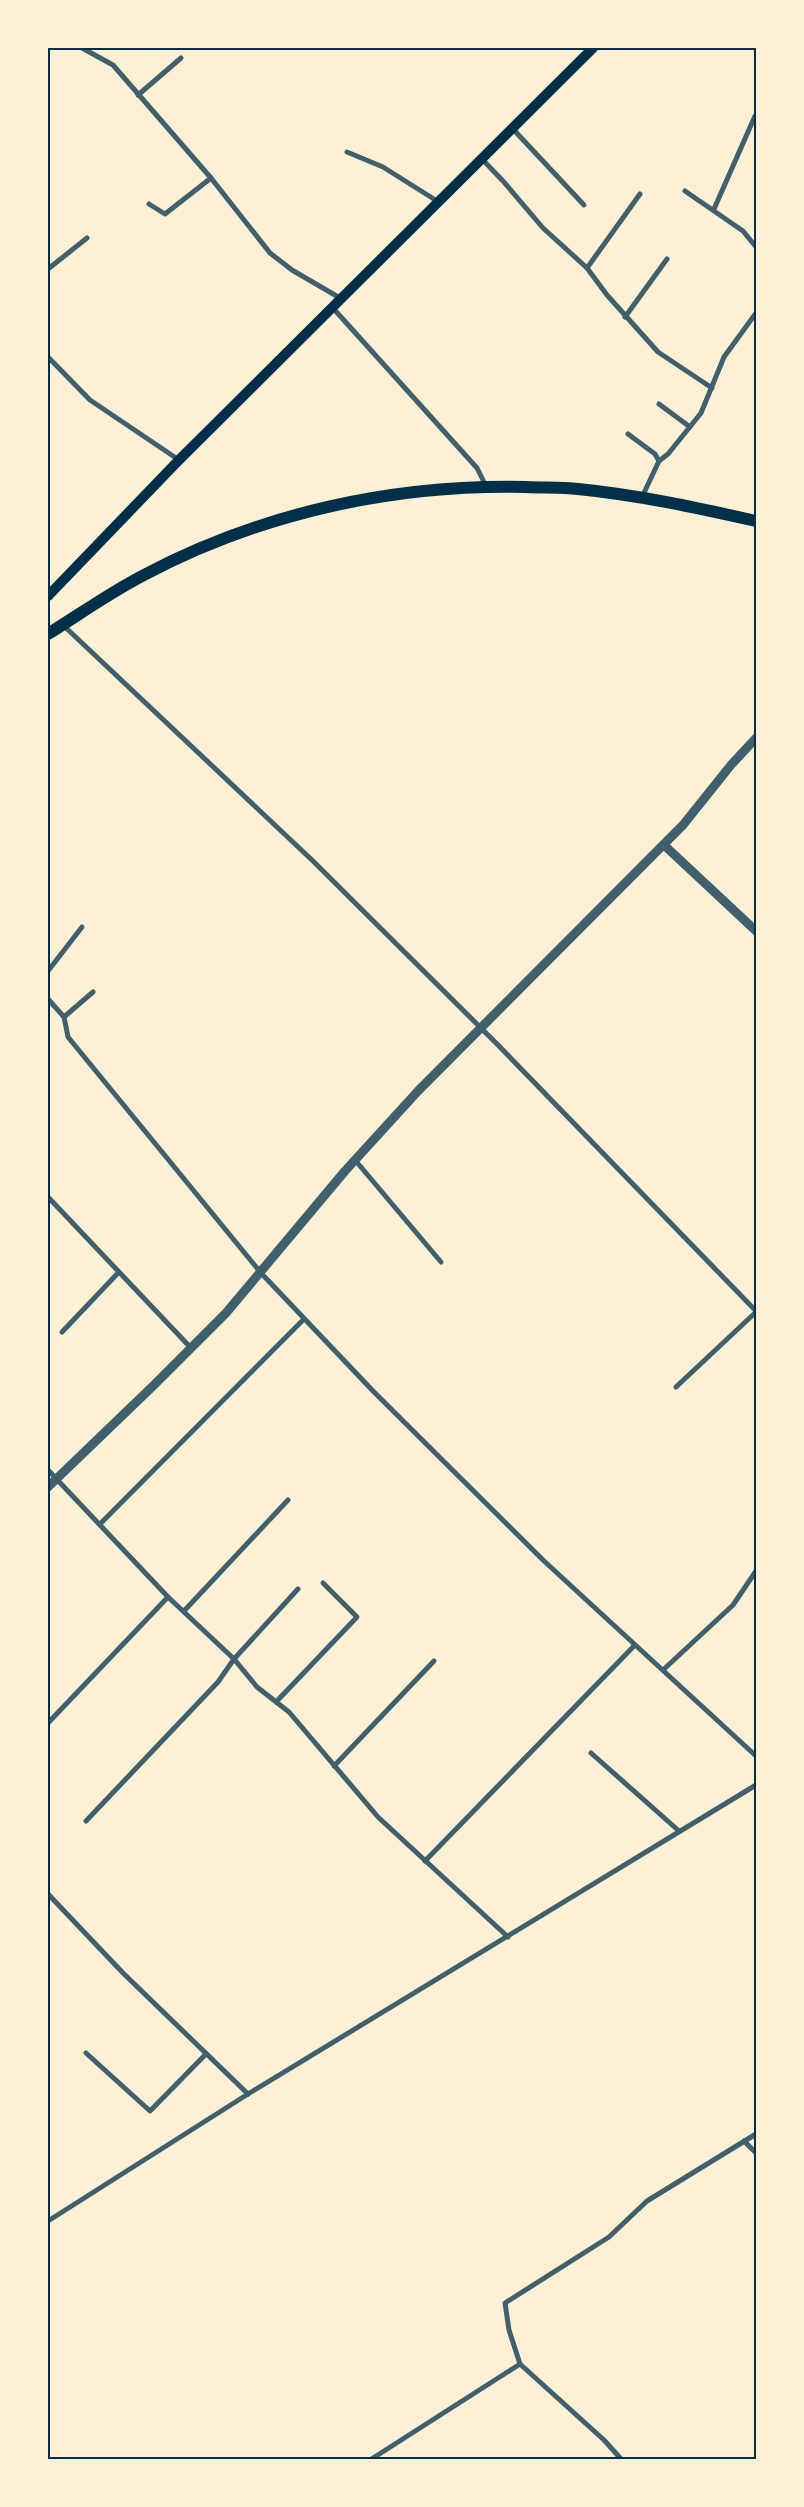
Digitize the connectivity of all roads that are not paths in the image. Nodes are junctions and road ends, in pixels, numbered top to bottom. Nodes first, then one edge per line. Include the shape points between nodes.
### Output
1 (82, 48) edge
2 (593, 48) edge
3 (181, 58) dead end
4 (138, 95) junction
5 (755, 116) dead end
6 (512, 128) junction
7 (347, 152) dead end
8 (480, 158) junction
9 (211, 178) junction
10 (685, 191) dead end
11 (640, 194) dead end
12 (437, 202) junction
13 (149, 204) dead end
14 (584, 205) dead end
15 (714, 209) junction
16 (87, 238) dead end
17 (756, 247) edge
18 (667, 259) dead end
19 (587, 268) junction
20 (48, 269) edge
21 (340, 298) junction
22 (332, 307) junction
23 (756, 313) edge
24 (625, 317) junction
25 (48, 356) edge
26 (712, 388) junction
27 (659, 404) dead end
28 (690, 427) junction
29 (628, 434) dead end
30 (179, 460) junction
31 (659, 461) junction
32 (486, 486) junction
33 (642, 497) junction
34 (756, 520) edge
35 (48, 596) edge
36 (63, 624) junction
37 (48, 634) edge
38 (756, 738) edge
39 (664, 844) junction
40 (82, 927) dead end
41 (756, 931) edge
42 (48, 971) edge
43 (93, 992) dead end
44 (48, 1000) edge
45 (64, 1017) junction
46 (480, 1028) junction
47 (355, 1160) junction
48 (48, 1196) edge
49 (441, 1262) dead end
50 (119, 1272) junction
51 (261, 1273) junction
52 (756, 1312) edge
53 (304, 1319) junction
54 (62, 1332) dead end
55 (191, 1348) junction
56 (676, 1387) dead end
57 (48, 1470) edge
58 (57, 1478) junction
59 (48, 1487) edge
60 (288, 1500) dead end
61 (100, 1524) junction
62 (756, 1571) edge
63 (322, 1583) dead end
64 (298, 1589) dead end
65 (168, 1597) junction
66 (184, 1611) junction
67 (635, 1645) junction
68 (234, 1659) junction
69 (434, 1661) dead end
70 (663, 1670) junction
71 (276, 1702) junction
72 (48, 1723) edge
73 (591, 1753) dead end
74 (756, 1756) edge
75 (334, 1766) junction
76 (756, 1784) edge
77 (86, 1821) dead end
78 (679, 1831) junction
79 (425, 1861) junction
80 (48, 1894) edge
81 (508, 1937) junction
82 (86, 2053) dead end
83 (206, 2054) junction
84 (248, 2094) junction
85 (756, 2134) edge
86 (744, 2141) junction
87 (756, 2153) edge
88 (48, 2221) edge
89 (520, 2364) junction
90 (370, 2460) edge
91 (622, 2460) edge

1 - 4 street via 114,65
2 - 6 main road
3 - 4 street
4 - 9 street
5 - 15 street
6 - 8 main road
6 - 14 street
7 - 12 street via 383,167
8 - 12 main road
8 - 19 street via 543,228
9 - 13 street via 165,214
9 - 21 street via 270,253
10 - 15 street
11 - 19 street
12 - 21 main road
15 - 17 street via 743,231
16 - 20 street
18 - 24 street
19 - 24 street
21 - 22 main road
22 - 30 main road
22 - 32 street via 477,468
23 - 26 street via 724,357
24 - 26 street via 658,352
25 - 30 street via 90,400
26 - 28 street via 701,413
27 - 28 street
28 - 31 street
29 - 31 street via 656,454
30 - 35 main road
31 - 33 street
32 - 33 main road via 577,488
32 - 36 main road via 343,503 270,521 214,542 144,575
33 - 34 main road
36 - 37 main road
36 - 46 street via 313,861
38 - 39 street
39 - 41 street
39 - 46 street
40 - 42 street
43 - 45 street
44 - 45 street
45 - 51 street via 68,1037
46 - 47 street
46 - 52 street
47 - 49 street
47 - 51 street
48 - 50 street
50 - 54 street
50 - 55 street
51 - 53 street
51 - 55 street
52 - 56 street
53 - 61 street
53 - 67 street via 544,1561
55 - 58 street
57 - 58 street
58 - 59 street
58 - 61 street
60 - 66 street
61 - 65 street
62 - 70 street via 733,1605
63 - 71 street via 357,1617
64 - 68 street
65 - 66 street
65 - 72 street
66 - 68 street
67 - 70 street
67 - 79 street
68 - 71 street via 257,1687
68 - 77 street via 218,1682
69 - 75 street
70 - 74 street
71 - 75 street
73 - 78 street
75 - 79 street via 378,1817
76 - 78 street
78 - 81 street
79 - 81 street
80 - 83 street
81 - 84 street
82 - 83 street via 150,2111
83 - 84 street
84 - 88 street
85 - 86 street
86 - 87 street
86 - 89 street via 647,2201 608,2237 505,2303 509,2330
89 - 90 street
89 - 91 street

